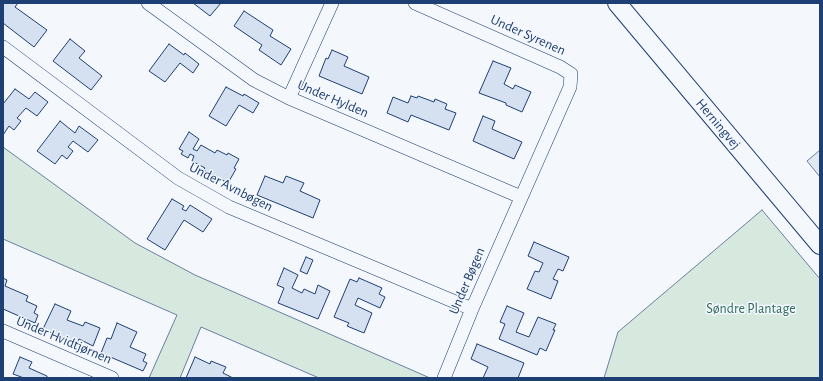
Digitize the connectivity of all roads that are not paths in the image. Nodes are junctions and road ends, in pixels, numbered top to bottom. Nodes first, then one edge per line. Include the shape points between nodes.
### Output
1 (148, 3) edge
2 (332, 3) edge
3 (415, 3) edge
4 (617, 3) edge
5 (3, 47) edge
6 (289, 98) junction
7 (521, 197) junction
8 (820, 245) edge
9 (472, 309) junction
10 (3, 331) edge
11 (112, 378) edge
12 (444, 378) edge

1 - 6 street, Under Hylden via 254,80
2 - 6 street
3 - 7 street, Under Syrenen via 571,74 570,88
4 - 8 main road, Herningvej
5 - 9 street, Under Avnbøgen via 178,178 236,210
6 - 7 street, Under Hylden
7 - 9 street, Under Bøgen
9 - 12 street, Under Bøgen
10 - 11 street, Under Hvidtjørnen

